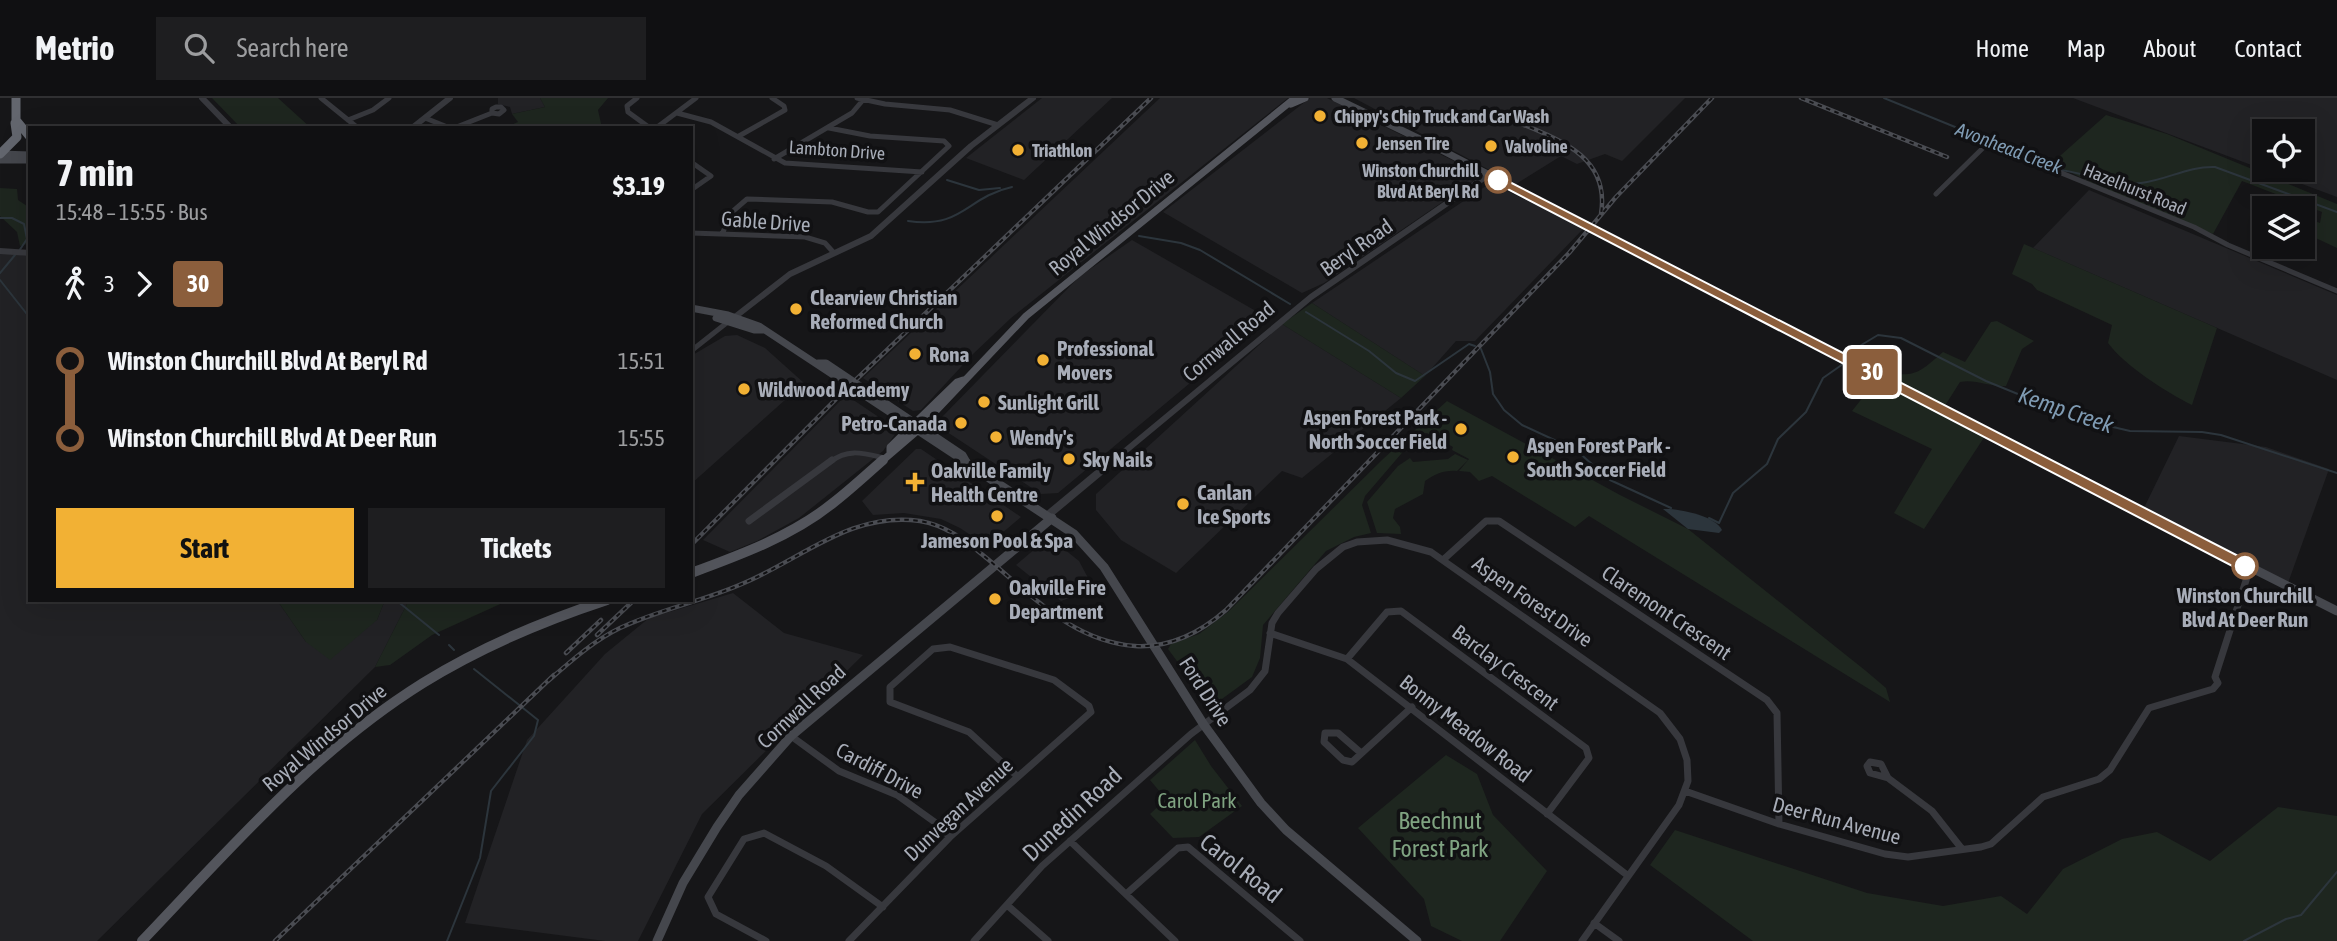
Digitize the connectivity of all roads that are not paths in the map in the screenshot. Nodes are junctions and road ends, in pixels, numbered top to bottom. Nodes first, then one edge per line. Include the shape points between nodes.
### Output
1 (16, 98) edge
2 (202, 98) edge
3 (321, 98) edge
4 (390, 98) edge
5 (450, 98) edge
6 (636, 98) edge
7 (696, 98) edge
8 (772, 98) edge
9 (857, 98) edge
10 (918, 98) edge
11 (1033, 98) edge
12 (1305, 98) edge
13 (1335, 98) edge
14 (1347, 98) edge
15 (863, 100) junction
16 (1293, 101) edge
17 (914, 106) junction
18 (1365, 111) junction
19 (492, 113) dead end
20 (677, 113) junction
21 (425, 118) junction
22 (348, 120) junction
23 (14, 121) junction
24 (998, 125) junction
25 (230, 126) edge
26 (356, 126) edge
27 (415, 126) edge
28 (447, 126) edge
29 (457, 126) edge
30 (647, 126) edge
31 (659, 126) edge
32 (829, 128) junction
33 (28, 135) edge
34 (739, 136) junction
35 (0, 154) edge
36 (28, 155) edge
37 (774, 159) junction
38 (0, 160) edge
39 (28, 160) edge
40 (693, 163) edge
41 (922, 172) junction
42 (1488, 175) junction
43 (693, 189) edge
44 (1936, 194) dead end
45 (693, 233) edge
46 (722, 234) junction
47 (0, 251) edge
48 (28, 253) edge
49 (834, 253) junction
50 (2337, 292) edge
51 (1311, 297) joint
52 (693, 311) edge
53 (732, 319) junction
54 (693, 349) edge
55 (916, 427) junction
56 (888, 456) junction
57 (1050, 517) junction
58 (749, 521) dead end
59 (1444, 559) junction
60 (2250, 568) junction
61 (693, 572) edge
62 (601, 602) edge
63 (2337, 611) edge
64 (1270, 633) junction
65 (1347, 659) junction
66 (1412, 707) junction
67 (1204, 726) junction
68 (791, 736) junction
69 (1361, 753) junction
70 (1017, 776) junction
71 (1888, 778) dead end
72 (1685, 791) junction
73 (1547, 814) junction
74 (1779, 824) junction
75 (950, 837) junction
76 (1070, 841) junction
77 (1962, 849) junction
78 (1627, 875) junction
79 (1126, 894) junction
80 (1007, 905) junction
81 (883, 907) junction
82 (1594, 923) junction
83 (142, 941) edge
84 (657, 941) edge
85 (766, 941) edge
86 (849, 941) edge
87 (974, 941) edge
88 (1048, 941) edge
89 (1175, 941) edge
90 (1300, 941) edge
91 (1417, 941) edge
92 (1582, 941) edge
93 (1619, 941) edge

1 - 23 highway
2 - 25 street
3 - 22 street
4 - 22 street
5 - 21 street
6 - 30 street via 627,106 628,112
7 - 20 street
8 - 34 street via 785,110
9 - 15 street
10 - 17 street
11 - 24 street
12 - 16 main road, Royal Windsor Drive
13 - 18 main road
14 - 18 main road
15 - 17 street
15 - 32 street
16 - 55 main road, Royal Windsor Drive via 1026,316 963,385
17 - 24 street via 959,111
18 - 42 main road
19 - 29 street
20 - 31 street
20 - 34 street, Lambton Drive
21 - 27 street
21 - 28 street
22 - 26 street
23 - 33 highway
23 - 35 highway via 17,137
24 - 49 street via 887,224
32 - 37 street
32 - 41 street via 846,134 947,143
34 - 37 street, Lambton Drive
35 - 36 main road
37 - 41 street, Lambton Drive via 797,165
38 - 39 main road
40 - 43 street via 711,176
41 - 46 street via 874,213 832,202 747,199 732,212
42 - 51 street, Beryl Road
42 - 60 main road
44 - 50 street, Hazelhurst Road via 1988,143
45 - 46 street, Gable Drive
46 - 49 street, Gable Drive via 805,237 825,243
47 - 48 street
49 - 53 street via 790,274
51 - 57 street, Cornwall Road
52 - 53 main road, Ford Drive
53 - 54 street
53 - 55 main road, Ford Drive via 764,330
55 - 56 main road, Royal Windsor Drive
55 - 57 main road, Ford Drive via 957,459
56 - 58 street via 856,451 840,454
56 - 61 main road, Royal Windsor Drive via 806,522 748,552
57 - 67 main road, Ford Drive via 1104,567
57 - 68 main road, Cornwall Road
59 - 64 street, Aspen Forest Drive via 1423,547 1385,539 1345,547 1331,555 1278,612
59 - 72 street, Aspen Forest Drive via 1664,716 1685,756 1689,779
59 - 74 street, Claremont Crescent via 1486,521 1499,521 1768,700 1777,713
60 - 63 main road
60 - 77 street, Deer Run Avenue via 2213,689 2149,708 2110,770 2099,779 2043,797 1991,844
62 - 83 main road, Royal Windsor Drive via 495,642 365,723 280,798
64 - 65 street, Bonny Meadow Road
64 - 67 street, Aspen Forest Drive via 1265,670 1250,690
65 - 66 street, Bonny Meadow Road
65 - 73 street, Barclay Crescent via 1387,612 1401,611 1587,748 1589,758
66 - 69 street
66 - 73 street, Bonny Meadow Road
67 - 76 street, Dunedin Road
67 - 91 main road, Ford Drive via 1286,830
68 - 75 street, Cardiff Drive via 839,771 897,795
68 - 84 main road, Cornwall Road via 717,827 683,883
69 - 69 street via 1338,733 1325,733 1324,742 1345,762
70 - 70 street, Dunvegan Avenue via 1088,717 1089,706 1054,680 950,647 933,649 890,687 890,702 969,732
70 - 75 street, Dunvegan Avenue
71 - 77 street via 1932,811
72 - 74 street, Deer Run Avenue
72 - 78 street
73 - 78 street, Bonny Meadow Road
74 - 77 street, Deer Run Avenue via 1899,856
75 - 81 street, Dunvegan Avenue
76 - 79 street
76 - 80 street, Dunedin Road
78 - 82 street
79 - 89 street
79 - 90 street, Carol Road via 1178,848 1188,847
80 - 87 street, Dunedin Road
80 - 88 street
81 - 85 street via 829,864 764,833 754,834 744,839 708,897 716,914
81 - 86 street, Dunvegan Avenue
82 - 92 street
82 - 93 street

